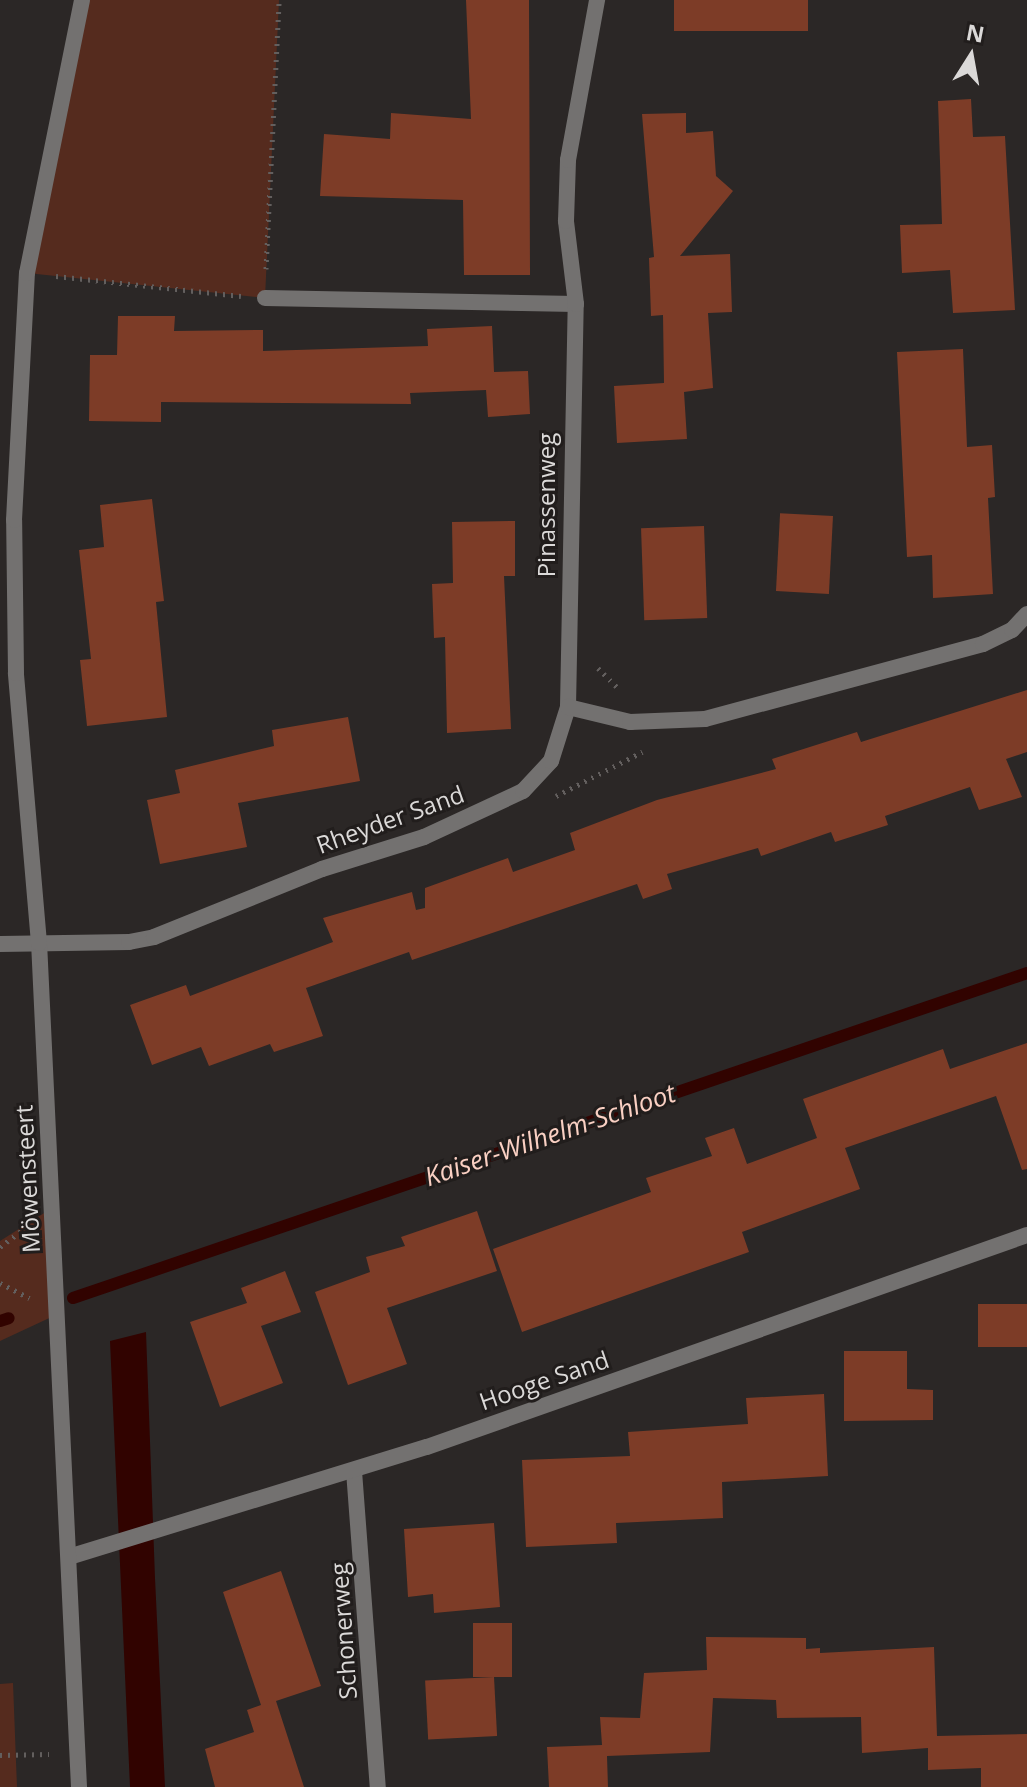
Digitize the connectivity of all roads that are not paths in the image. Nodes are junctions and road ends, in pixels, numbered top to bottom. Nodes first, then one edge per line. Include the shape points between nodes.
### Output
1 (82, 0) edge
2 (597, 0) edge
3 (265, 298) road end
4 (576, 304) junction
5 (1027, 614) edge
6 (568, 707) junction
7 (39, 943) junction
8 (0, 944) edge
9 (1027, 1235) edge
10 (354, 1471) junction
11 (72, 1556) junction
12 (79, 1787) edge
13 (378, 1787) edge

1 - 7 street, Möwensteert via 27,273 14,520 16,673
2 - 4 street, Pinassenweg via 568,160 566,221
3 - 4 street
4 - 6 street, Pinassenweg
5 - 6 street via 1012,630 983,644 705,719 630,722
6 - 7 street, Rheyder Sand via 551,761 523,791 424,837 322,869 154,937
7 - 8 street, Rheyder Sand
7 - 11 street, Möwensteert
9 - 10 street, Hooge Sand
10 - 11 street, Hooge Sand
10 - 13 street, Schonerweg
11 - 12 street, Möwensteert

